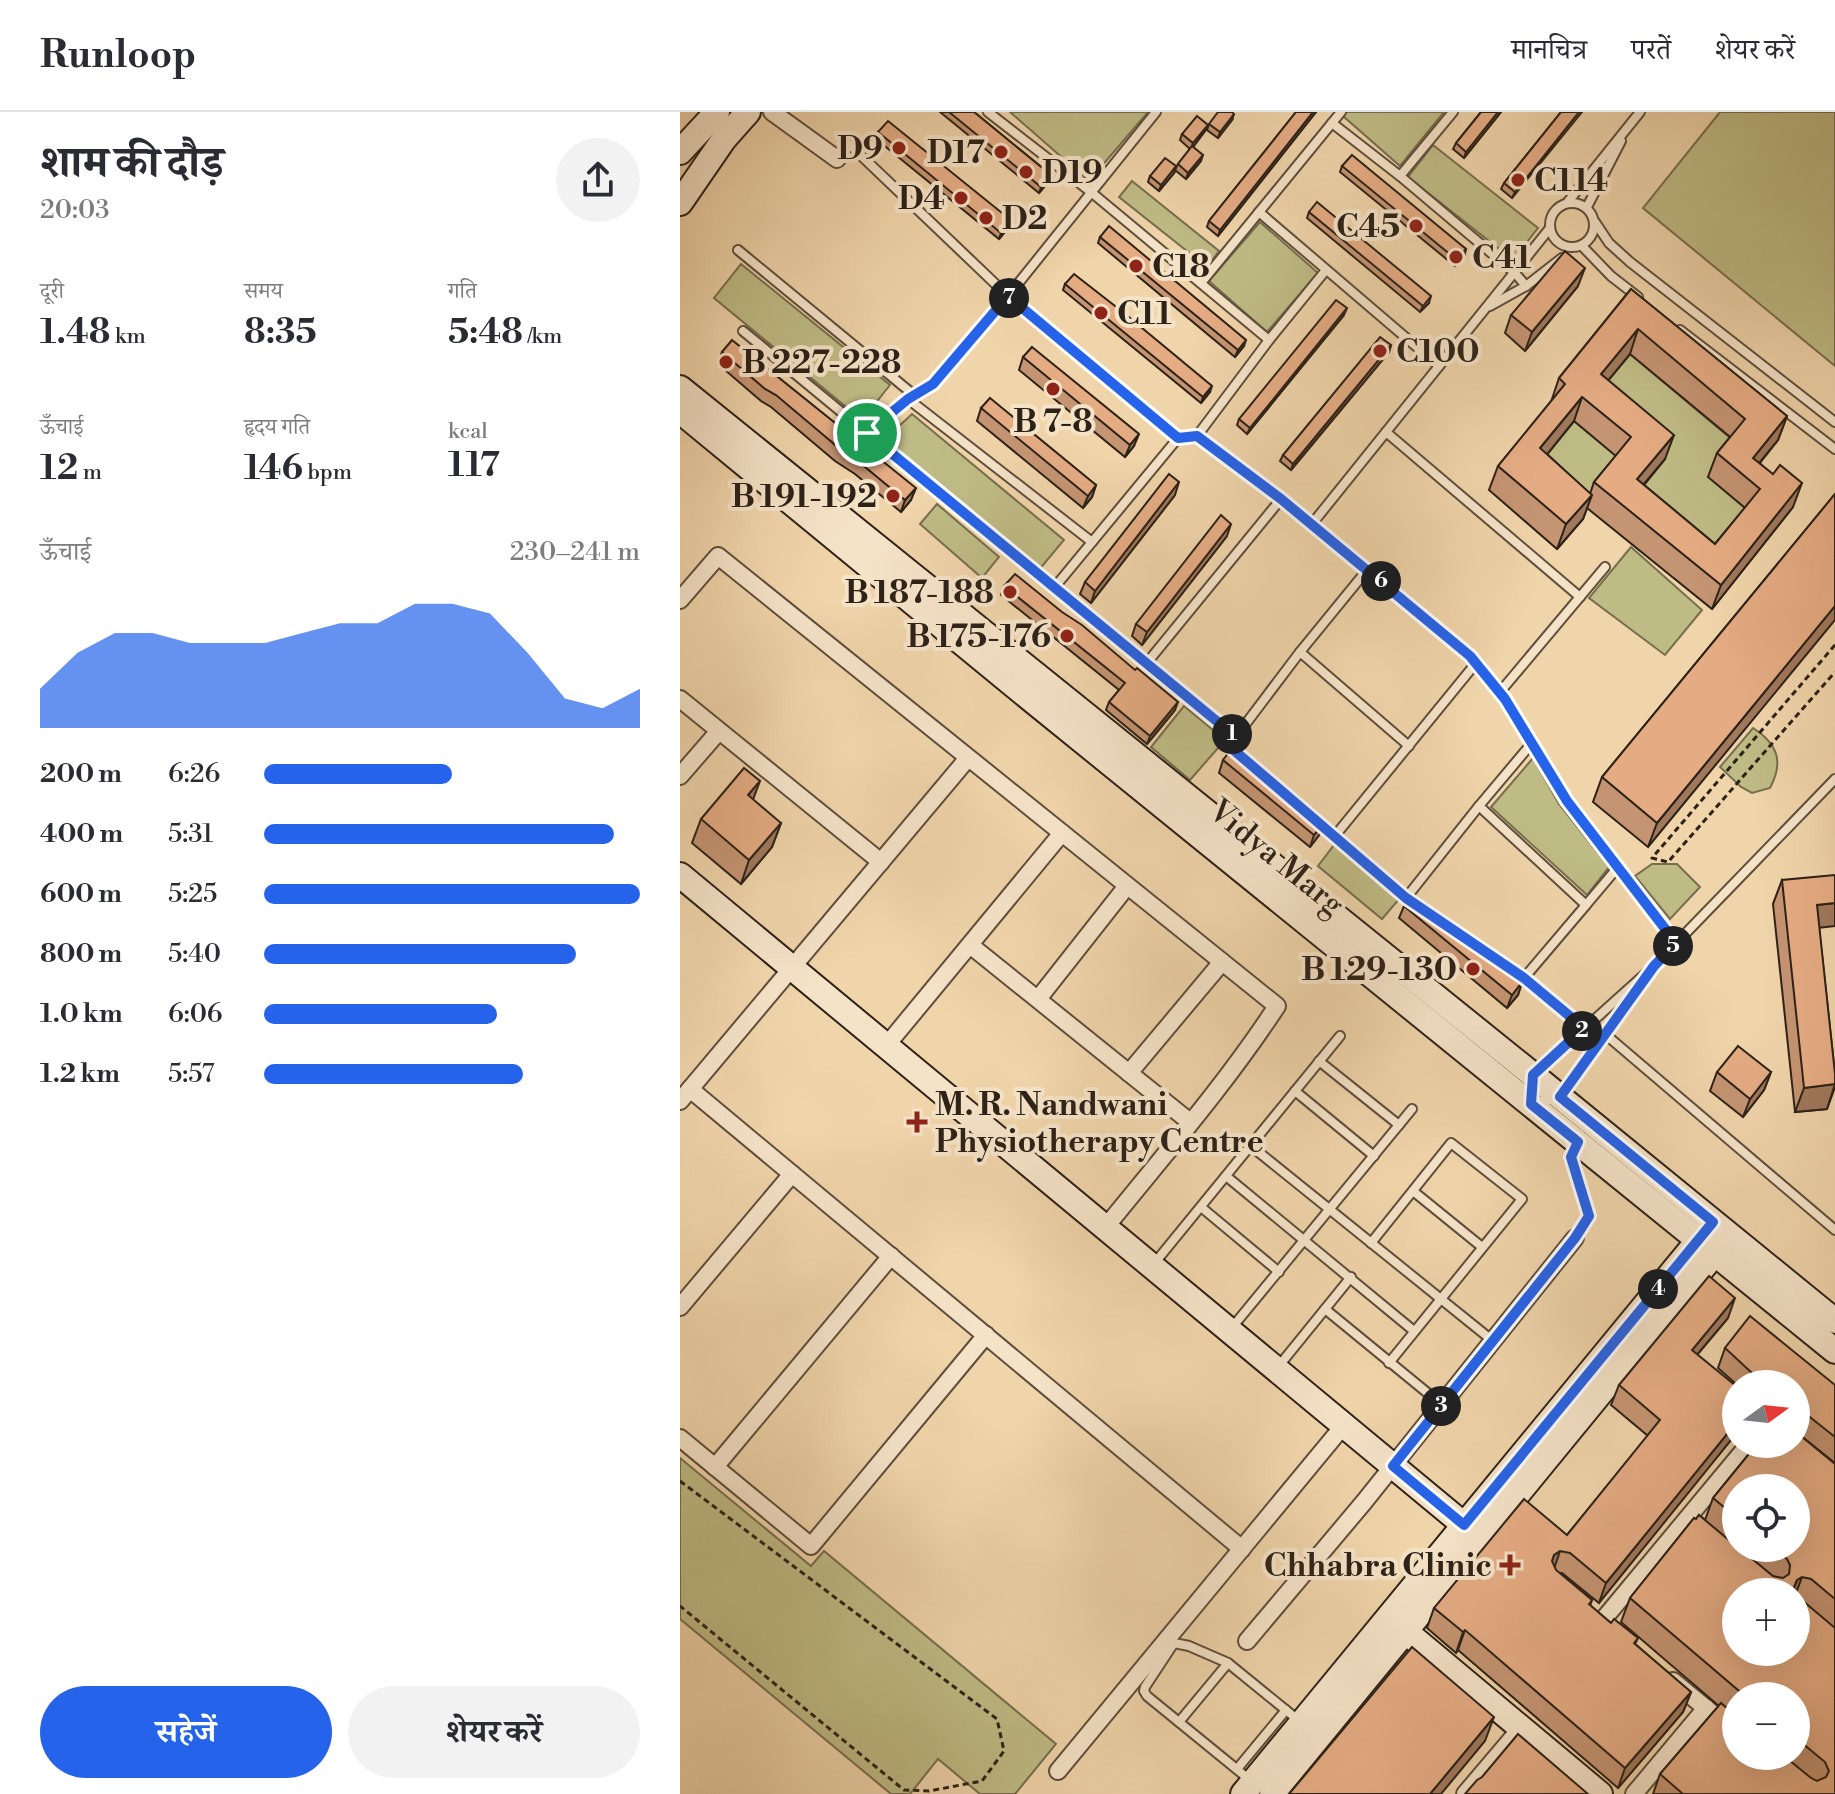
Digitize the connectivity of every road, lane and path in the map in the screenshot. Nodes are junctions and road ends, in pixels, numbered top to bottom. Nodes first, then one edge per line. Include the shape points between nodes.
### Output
1 (717, 112) edge
2 (748, 112) edge
3 (772, 112) edge
4 (988, 112) edge
5 (1156, 112) edge
6 (1341, 112) edge
7 (1453, 112) edge
8 (1640, 112) edge
9 (1332, 123) junction
10 (1631, 123) junction
11 (850, 145) dead end
12 (680, 152) edge
13 (837, 159) dead end
14 (1400, 176) junction
15 (1091, 192) junction
16 (680, 203) edge
17 (1567, 203) junction
18 (1587, 207) junction
19 (1259, 212) junction
20 (1595, 222) junction
21 (1550, 228) junction
22 (1579, 247) junction
23 (738, 250) dead end
24 (1326, 270) junction
25 (1515, 273) junction
26 (1201, 283) junction
27 (1526, 286) junction
28 (1008, 296) junction
29 (1648, 305) edge
30 (1486, 309) junction
31 (1673, 324) edge
32 (743, 331) dead end
33 (1269, 340) junction
34 (680, 364) edge
35 (1439, 366) junction
36 (681, 396) edge
37 (911, 397) junction
38 (1835, 422) edge
39 (1386, 432) junction
40 (867, 433) junction
41 (1197, 436) junction
42 (1178, 438) junction
43 (1835, 449) edge
44 (1281, 499) junction
45 (1312, 524) junction
46 (1092, 542) junction
47 (1605, 567) dead end
48 (1367, 570) junction
49 (1054, 588) junction
50 (1580, 597) junction
51 (680, 600) edge
52 (1835, 645) edge
53 (1300, 652) junction
54 (1476, 663) junction
55 (1146, 664) junction
56 (1835, 672) edge
57 (1500, 692) junction
58 (680, 699) edge
59 (719, 731) junction
60 (1236, 737) junction
61 (1532, 743) junction
62 (1409, 746) junction
63 (1241, 756) edge
64 (968, 758) junction
65 (680, 776) edge
66 (1835, 779) edge
67 (1479, 806) junction
68 (1311, 817) edge
69 (1062, 833) junction
70 (1334, 837) junction
71 (881, 862) junction
72 (1618, 867) junction
73 (680, 875) edge
74 (1127, 886) junction
75 (1406, 898) junction
76 (1586, 905) junction
77 (1432, 916) edge
78 (1471, 943) edge
79 (1676, 943) junction
80 (970, 945) junction
81 (1222, 962) junction
82 (1654, 966) junction
83 (792, 968) junction
84 (1524, 978) junction
85 (1038, 999) junction
86 (1584, 1028) junction
87 (1605, 1034) junction
88 (1340, 1036) dead end
89 (886, 1046) junction
90 (1319, 1061) junction
91 (1129, 1073) junction
92 (1533, 1075) junction
93 (1295, 1091) junction
94 (685, 1095) edge
95 (1560, 1097) junction
96 (1531, 1104) junction
97 (1412, 1109) dead end
98 (1190, 1122) junction
99 (1399, 1125) junction
100 (1578, 1142) junction
101 (1251, 1146) junction
102 (1374, 1156) junction
103 (792, 1174) junction
104 (1226, 1176) junction
105 (1413, 1191) junction
106 (1201, 1207) junction
107 (1329, 1209) junction
108 (1105, 1228) junction
109 (1835, 1230) edge
110 (1575, 1238) joint
111 (1714, 1238) junction
112 (1305, 1240) junction
113 (1371, 1243) junction
114 (1482, 1247) junction
115 (891, 1256) junction
116 (1152, 1266) junction
117 (1279, 1272) junction
118 (1351, 1277) junction
119 (1440, 1299) junction
120 (680, 1307) edge
121 (1325, 1309) junction
122 (1835, 1321) edge
123 (1230, 1331) junction
124 (1414, 1331) junction
125 (986, 1335) junction
126 (1493, 1341) junction
127 (1835, 1351) edge
128 (1389, 1363) junction
129 (1276, 1369) junction
130 (1442, 1405) junction
131 (1344, 1425) junction
132 (680, 1438) edge
133 (1739, 1458) edge
134 (1393, 1466) junction
135 (715, 1467) junction
136 (680, 1481) edge
137 (1473, 1532) junction
138 (1242, 1549) junction
139 (680, 1606) edge
140 (1602, 1621) edge
141 (1397, 1625) junction
142 (1171, 1640) junction
143 (1247, 1641) dead end
144 (1228, 1663) junction
145 (1660, 1669) edge
146 (1706, 1708) junction
147 (1294, 1717) junction
148 (1722, 1721) edge
149 (1179, 1722) junction
150 (1521, 1728) junction
151 (1058, 1771) dead end
152 (1255, 1787) edge
153 (1465, 1794) edge
154 (1600, 1794) edge
155 (1634, 1794) edge

1 - 12 main road
2 - 16 main road
3 - 13 street
4 - 15 lane
5 - 15 lane
6 - 9 lane
7 - 14 lane
8 - 10 lane
9 - 14 lane
9 - 19 lane
10 - 17 lane
10 - 18 lane
11 - 28 lane
14 - 25 lane
15 - 26 lane
15 - 28 lane
17 - 18 lane
17 - 21 lane via 1554,212
18 - 20 lane
19 - 24 lane
19 - 26 lane
20 - 22 lane via 1590,240
20 - 38 lane via 1630,262
21 - 22 lane via 1558,244
21 - 25 lane
22 - 27 lane
22 - 29 lane
23 - 37 lane
24 - 33 lane
24 - 35 lane
25 - 27 lane
25 - 30 lane
26 - 33 lane
27 - 30 lane
28 - 37 lane via 933,384
28 - 42 lane
30 - 35 lane
31 - 43 lane
32 - 40 lane
33 - 41 lane
34 - 36 main road
35 - 39 lane
36 - 92 main road, Vidya Marg
36 - 96 main road, Vidya Marg via 1022,692
37 - 40 lane
37 - 46 lane
39 - 45 lane
39 - 50 lane
40 - 49 lane
41 - 42 lane
41 - 44 lane
42 - 46 lane
44 - 45 lane
44 - 55 lane
45 - 48 lane
46 - 49 lane
47 - 50 lane
48 - 53 lane
48 - 54 lane
49 - 55 lane
50 - 57 lane
51 - 64 street via 718,556
52 - 56 path via 1652,858 1668,862
53 - 60 lane
53 - 62 lane
54 - 57 lane
54 - 62 lane
55 - 60 lane
57 - 61 lane
58 - 59 street
59 - 65 street
59 - 71 street
60 - 63 lane via 1229,746
61 - 67 lane
61 - 72 lane via 1567,801
62 - 70 lane
64 - 69 street
64 - 71 street
66 - 79 lane
67 - 75 lane
67 - 76 lane
68 - 70 lane
69 - 74 street
69 - 80 street
70 - 75 lane
71 - 83 street
72 - 76 lane
72 - 79 lane
73 - 83 main road
74 - 81 street
74 - 85 street
75 - 77 lane
76 - 84 lane
78 - 84 lane
79 - 82 lane
80 - 85 street
80 - 89 street
81 - 91 street
81 - 98 street via 1277,1006
82 - 86 lane
82 - 87 lane
83 - 89 main road
83 - 94 street
84 - 86 lane
85 - 91 street
86 - 92 lane
87 - 95 lane
87 - 109 lane
88 - 90 lane
89 - 108 main road
90 - 93 lane
90 - 99 lane
91 - 98 street
92 - 95 main road, Vidya Marg
92 - 96 lane
93 - 101 lane
93 - 102 lane
94 - 103 street
95 - 96 lane
95 - 111 main road, Vidya Marg
96 - 100 main road, Vidya Marg
97 - 99 lane
98 - 108 street
99 - 102 lane
100 - 110 lane via 1571,1157 1589,1216
100 - 111 main road, Vidya Marg
101 - 104 lane
101 - 107 lane
102 - 107 lane
103 - 115 street
103 - 120 street
104 - 106 lane
104 - 112 lane
105 - 113 lane
105 - 114 lane
105 - 114 lane via 1451,1143 1522,1199
106 - 116 lane
106 - 117 lane
107 - 112 lane
107 - 113 lane
108 - 116 main road
110 - 126 street
111 - 122 main road, Vidya Marg
111 - 127 main road, Vidya Marg
111 - 137 main road
112 - 117 lane
112 - 118 lane
113 - 119 lane
114 - 119 lane
115 - 125 street
115 - 135 street
116 - 123 main road
117 - 123 lane
118 - 121 lane
118 - 124 lane
119 - 124 lane
119 - 126 lane
121 - 128 lane
121 - 129 lane
123 - 129 main road
124 - 128 lane
125 - 135 street via 811,1546
125 - 138 street
126 - 130 street
128 - 130 lane
129 - 131 main road
130 - 134 street
131 - 134 main road
131 - 138 street
132 - 135 street
133 - 140 street via 1691,1526
134 - 137 main road
134 - 143 street
136 - 139 path via 997,1719 1004,1751 982,1781 904,1790
137 - 141 main road
138 - 142 street
141 - 147 main road
141 - 150 main road
141 - 152 main road
142 - 144 lane
142 - 149 lane via 1144,1691
142 - 151 street
144 - 147 lane
144 - 149 lane
145 - 146 street
146 - 148 street
146 - 155 street
147 - 152 main road
149 - 152 lane
150 - 153 street
150 - 154 main road

